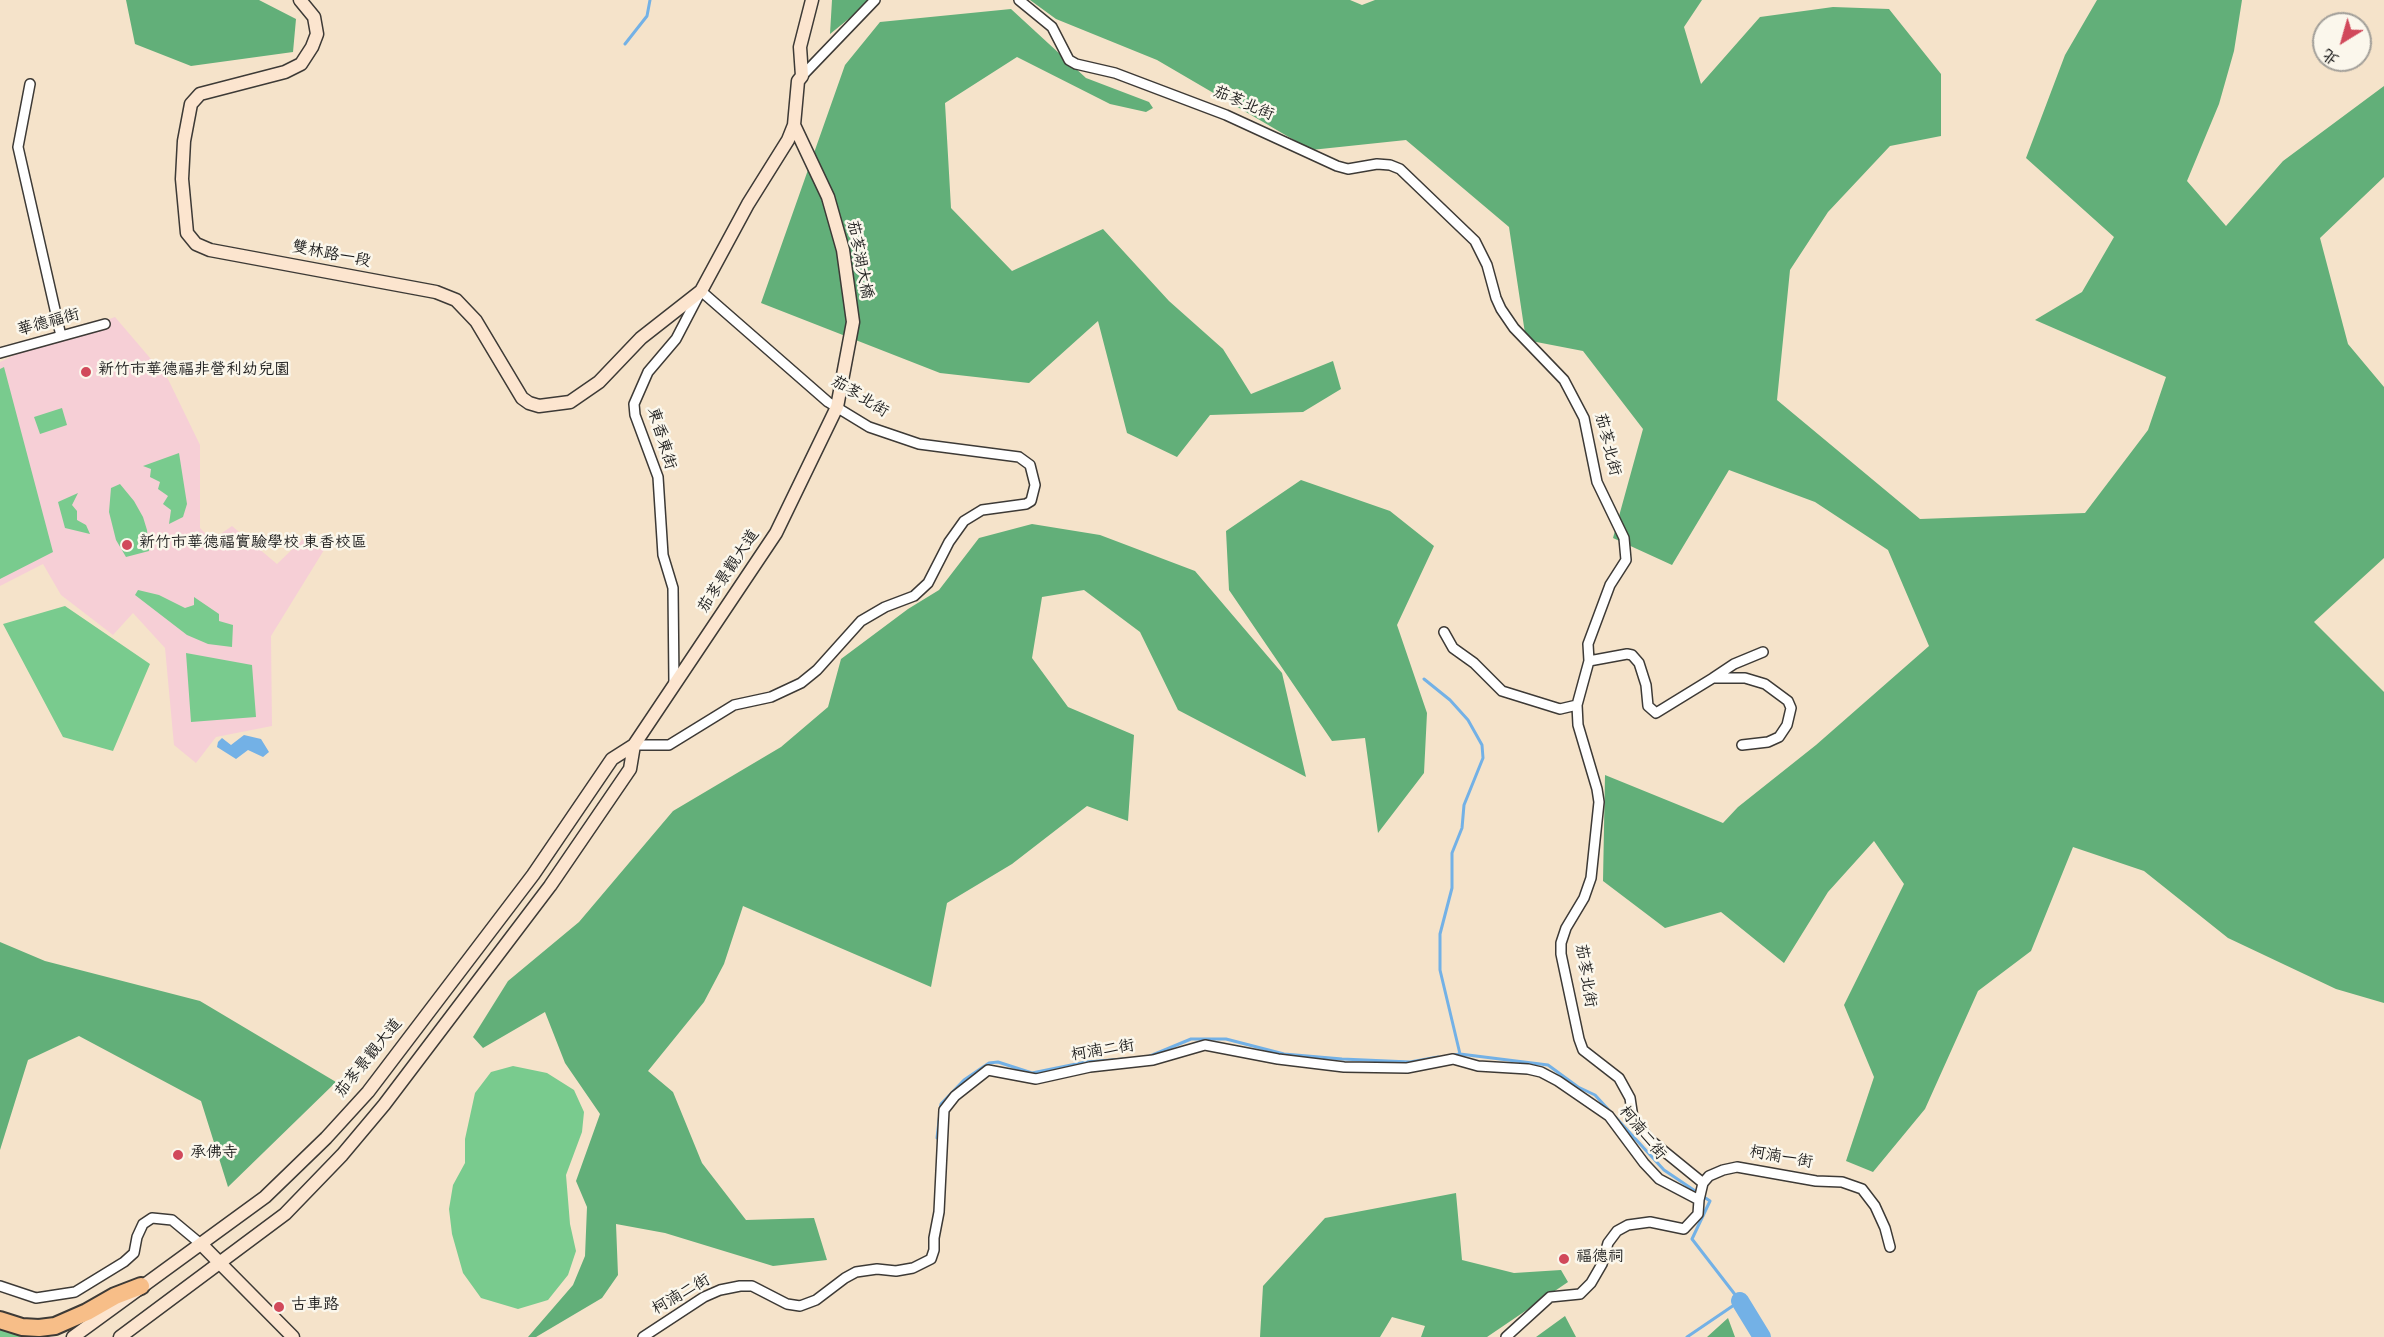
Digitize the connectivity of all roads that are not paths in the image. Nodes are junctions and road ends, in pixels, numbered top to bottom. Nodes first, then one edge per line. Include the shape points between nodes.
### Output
1 (300, 0) edge
2 (812, 0) edge
3 (875, 0) edge
4 (1019, 0) edge
5 (802, 76) junction
6 (30, 84) dead end
7 (794, 124) junction
8 (701, 291) junction
9 (105, 324) dead end
10 (62, 336) junction
11 (0, 353) edge
12 (837, 407) junction
13 (1444, 632) dead end
14 (1763, 652) dead end
15 (1589, 661) junction
16 (1713, 678) junction
17 (674, 684) junction
18 (1577, 705) junction
19 (633, 745) junction
20 (1742, 745) dead end
21 (1703, 1183) junction
22 (1699, 1200) junction
23 (202, 1245) junction
24 (1890, 1247) dead end
25 (218, 1263) junction
26 (0, 1286) edge
27 (141, 1286) junction
28 (0, 1320) edge
29 (73, 1337) edge
30 (120, 1337) edge
31 (293, 1337) edge
32 (643, 1337) edge
33 (1506, 1337) edge

1 - 8 street, 雙林路一段 via 314,17 316,34 301,64 285,72 200,94 191,104 183,141 182,178 187,233 196,244 210,250 436,292 456,300 476,321 522,398 539,406 570,402 579,396 614,368 641,338
2 - 5 street via 800,47
3 - 5 street
4 - 15 street, 茄苳北街 via 1052,27 1069,60 1076,64 1115,74 1227,115 1337,166 1348,169 1377,164 1400,169 1475,241 1501,309 1564,380 1580,409 1597,482 1624,538 1626,560 1603,603 1588,644
5 - 7 street via 798,81
6 - 10 street via 18,147
7 - 8 street
7 - 12 street, 茄苳湖大橋 via 828,197 843,249 852,322
8 - 12 street, 茄苳北街
8 - 17 street, 東香東街 via 676,339 648,372 634,404 658,477 663,555 673,588
9 - 10 street, 華德福街
10 - 11 street, 華德福街
12 - 17 street, 茄苳景觀大道 via 776,533
12 - 19 street, 茄苳北街 via 869,427 911,442 1019,457 1033,470 1031,501 981,510 964,521 928,584 914,596 861,621 801,684 771,697 734,705 669,745
13 - 18 street via 1453,648 1502,691 1560,708
14 - 16 street
15 - 16 street via 1632,655 1640,663 1648,706 1656,713
15 - 18 street, 茄苳北街
16 - 20 street via 1745,678 1765,684 1788,701 1791,708 1787,725 1779,737
17 - 19 street, 茄苳景觀大道
18 - 21 street, 茄苳北街 via 1578,725 1599,802 1591,878 1561,943 1579,1039 1583,1050 1619,1078 1630,1098 1633,1119 1649,1139
19 - 23 street, 茄苳景觀大道 via 612,759 532,875 368,1092 265,1197
19 - 25 street, 茄苳景觀大道 via 630,769 550,886 384,1105 285,1214
21 - 22 street
21 - 24 street, 柯湳一街 via 1709,1176 1737,1167 1842,1182 1862,1189 1875,1206
22 - 32 street, 柯湳二街 via 1659,1179 1609,1116 1558,1081 1528,1069 1478,1066 1453,1059 1407,1068 1344,1067 1205,1045 1153,1060 1090,1067 1036,1079 988,1070 944,1110 939,1212 931,1259 896,1271 856,1272 816,1300 800,1306 787,1304 752,1286 720,1290
22 - 33 street via 1698,1214 1684,1229 1650,1222 1617,1231 1608,1243 1602,1264 1580,1294 1551,1297
23 - 25 street
23 - 26 street via 172,1220 152,1218 143,1224 134,1252 124,1262 75,1292 36,1298
23 - 27 street, 茄苳景觀大道
25 - 30 street, 茄苳景觀大道
25 - 31 street
27 - 28 highway via 55,1326 22,1327
27 - 29 street, 茄苳景觀大道

